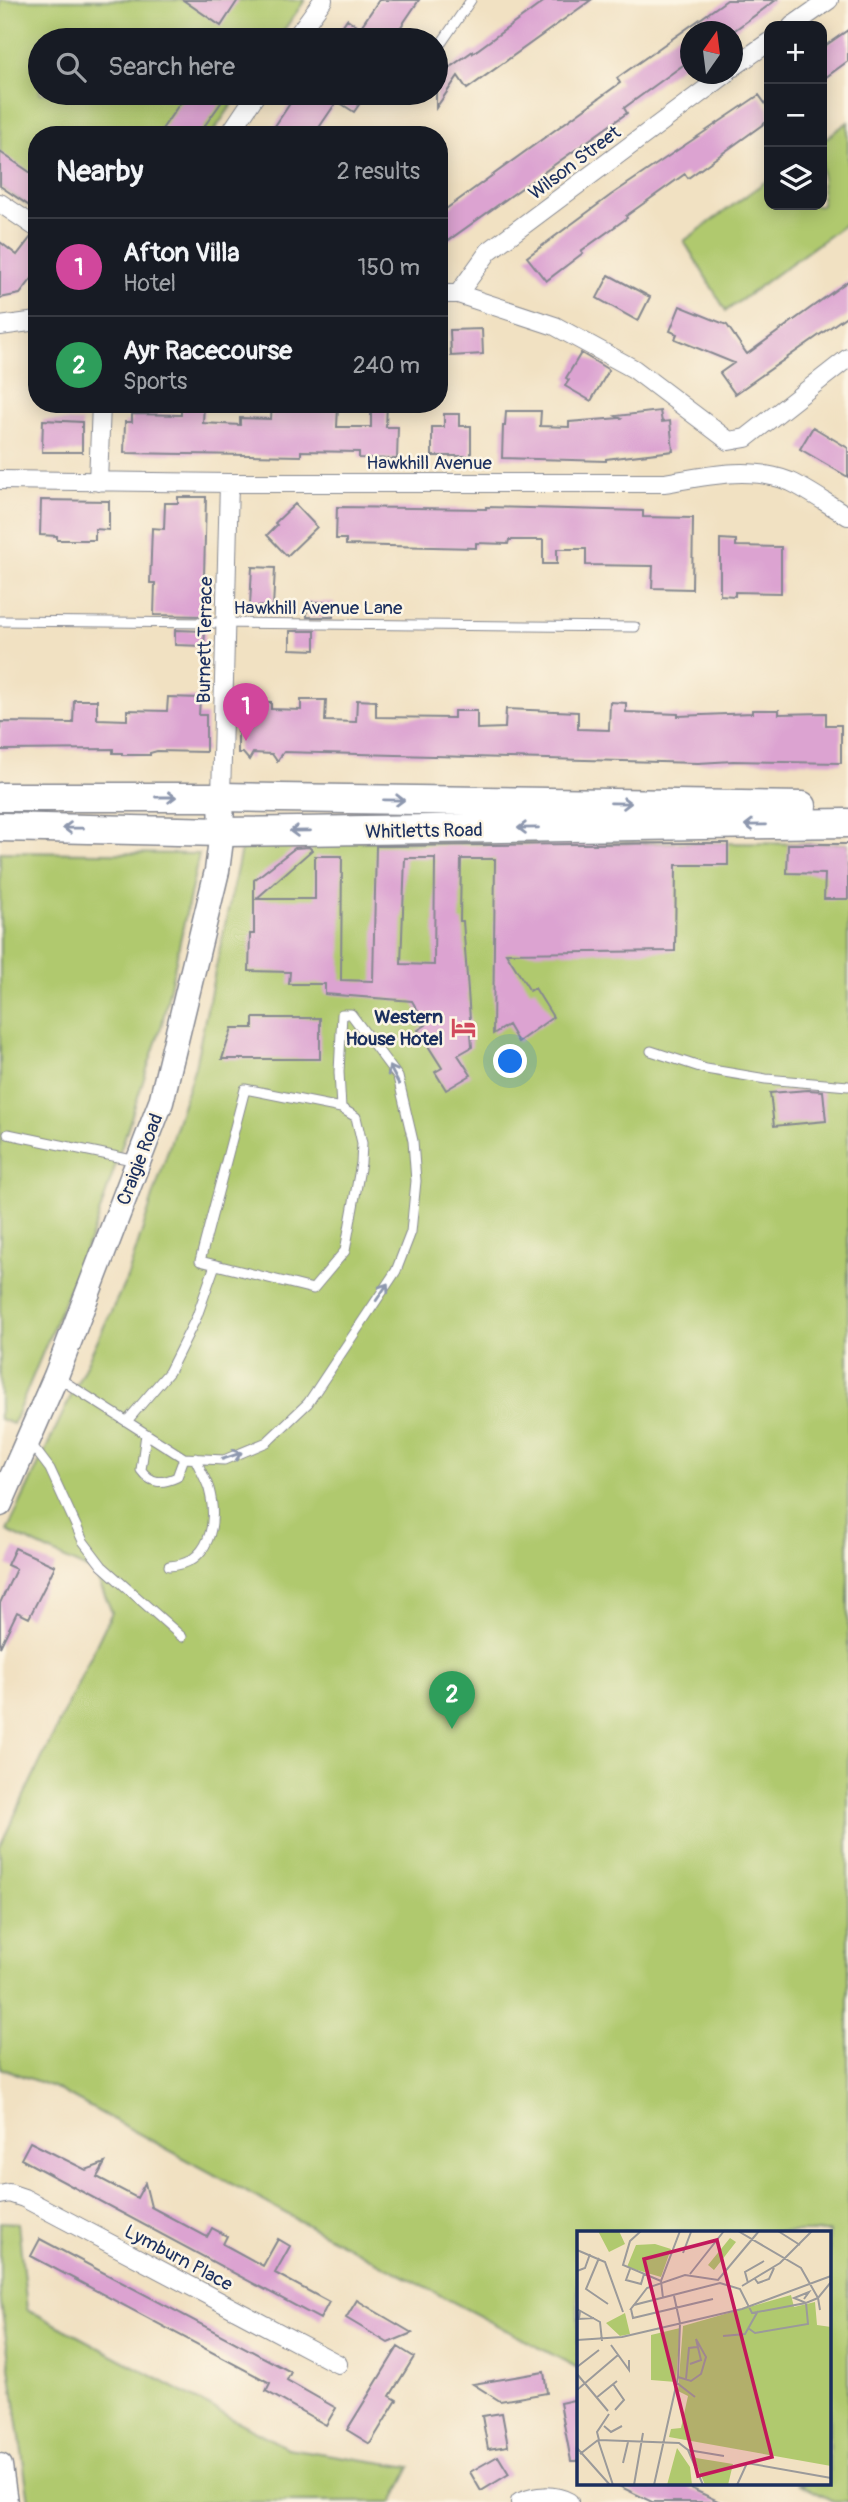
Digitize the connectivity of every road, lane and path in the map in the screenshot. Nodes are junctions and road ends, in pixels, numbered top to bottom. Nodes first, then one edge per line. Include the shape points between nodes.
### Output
1 (323, 0) edge
2 (471, 0) edge
3 (829, 0) edge
4 (799, 21) edge
5 (303, 28) edge
6 (448, 33) edge
7 (764, 46) edge
8 (743, 61) edge
9 (713, 84) edge
10 (249, 105) edge
11 (235, 126) edge
12 (0, 203) edge
13 (28, 222) edge
14 (448, 294) edge
15 (458, 294) junction
16 (28, 321) edge
17 (0, 326) edge
18 (848, 358) edge
19 (101, 413) edge
20 (0, 480) edge
21 (98, 482) junction
22 (229, 483) junction
23 (848, 516) edge
24 (0, 621) edge
25 (225, 624) junction
26 (635, 627) dead end
27 (0, 797) edge
28 (221, 797) junction
29 (848, 806) edge
30 (848, 823) edge
31 (0, 827) edge
32 (222, 832) junction
33 (650, 1051) dead end
34 (848, 1086) edge
35 (341, 1108) junction
36 (8, 1134) dead end
37 (139, 1161) junction
38 (215, 1265) junction
39 (56, 1376) junction
40 (127, 1421) junction
41 (146, 1434) junction
42 (28, 1440) junction
43 (184, 1458) junction
44 (195, 1458) junction
45 (0, 1504) edge
46 (169, 1566) dead end
47 (182, 1637) dead end
48 (0, 2195) edge
49 (338, 2364) dead end
50 (0, 2466) edge
51 (5, 2502) edge
52 (520, 2502) edge
53 (569, 2502) edge

1 - 5 street
2 - 6 lane
3 - 4 street
7 - 8 street
9 - 15 street, Wilson Street via 489,251
10 - 11 street
12 - 13 street
14 - 15 street
15 - 18 street via 555,326 634,369 729,442 746,438
16 - 17 street
19 - 21 street
20 - 21 street, Hawkhill Avenue
21 - 22 street, Hawkhill Avenue
22 - 23 street, Hawkhill Avenue via 665,483 723,473 757,474 789,482
22 - 25 street, Burnett Terrace
24 - 25 lane, Hawkhill Avenue Lane
25 - 26 lane, Hawkhill Avenue Lane
25 - 28 street, Burnett Terrace
27 -> 28 main road, Whitletts Road
28 -> 29 main road, Whitletts Road
28 - 32 main road, Craigie Road
30 -> 32 main road, Whitletts Road
32 -> 31 main road, Whitletts Road
32 - 37 main road, Craigie Road via 218,872 161,1102
33 - 34 lane via 718,1071
35 - 38 lane via 245,1089 200,1261
35 - 38 lane via 356,1117 362,1143 345,1251 313,1289
44 -> 35 lane via 224,1460 267,1442 308,1403 396,1271 411,1232 416,1181 413,1141 398,1077 351,1014 342,1014
36 - 37 lane
37 - 39 main road, Craigie Road
38 - 40 lane via 197,1316 169,1372
39 - 40 lane
39 - 42 main road, Craigie Road
40 - 41 lane
41 - 43 lane
41 - 43 lane via 141,1470 147,1478 166,1482 177,1477
42 - 45 main road, Craigie Road
42 - 47 lane via 50,1469 83,1541 102,1566
43 - 44 lane
44 - 46 lane via 209,1490 209,1539 191,1561
48 - 49 street, Lymburn Place via 24,2198
50 - 51 main road
52 - 53 street via 541,2496

